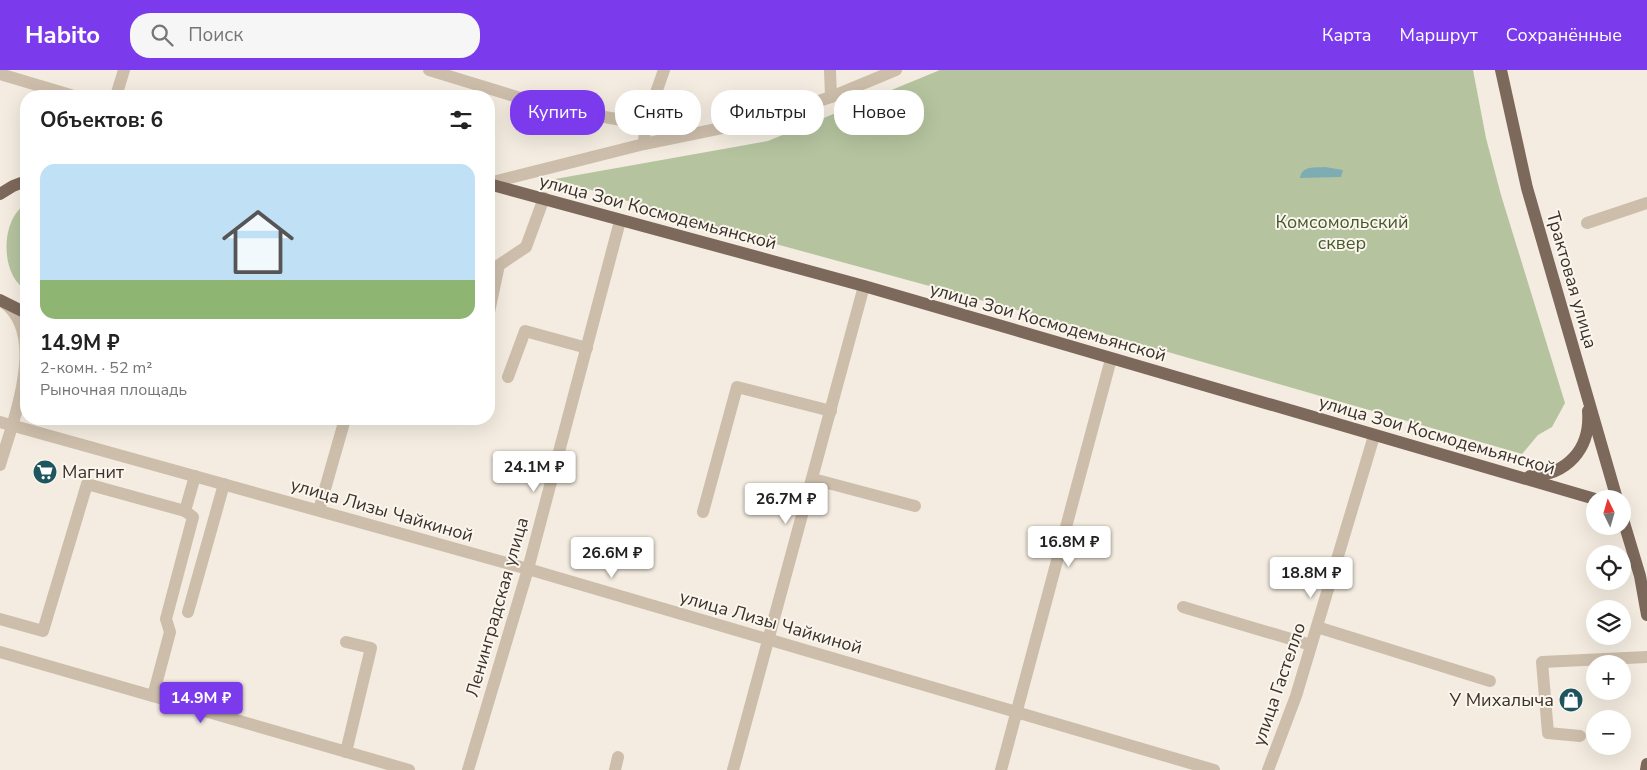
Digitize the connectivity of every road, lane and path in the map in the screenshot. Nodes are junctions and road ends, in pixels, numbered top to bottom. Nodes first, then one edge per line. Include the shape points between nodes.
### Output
1 (124, 70) edge
2 (429, 70) edge
3 (664, 70) edge
4 (830, 70) edge
5 (896, 70) edge
6 (1501, 70) edge
7 (0, 74) edge
8 (54, 90) edge
9 (118, 90) edge
10 (494, 90) edge
11 (495, 90) edge
12 (657, 90) edge
13 (831, 97) junction
14 (615, 119) edge
15 (644, 135) edge
16 (644, 144) junction
17 (495, 181) edge
18 (20, 183) edge
19 (495, 185) edge
20 (0, 193) edge
21 (544, 198) junction
22 (1647, 204) edge
23 (620, 221) junction
24 (1587, 223) dead end
25 (495, 284) edge
26 (864, 286) junction
27 (0, 300) edge
28 (20, 310) edge
29 (20, 328) edge
30 (586, 348) junction
31 (1111, 359) junction
32 (508, 377) dead end
33 (1586, 391) junction
34 (20, 394) edge
35 (831, 411) junction
36 (6, 424) edge
37 (343, 425) edge
38 (1374, 436) junction
39 (0, 465) edge
40 (195, 476) junction
41 (1520, 477) junction
42 (813, 478) junction
43 (224, 484) junction
44 (1615, 490) edge
45 (1586, 497) edge
46 (915, 506) dead end
47 (319, 510) junction
48 (185, 511) junction
49 (703, 512) dead end
50 (1629, 535) edge
51 (528, 569) junction
52 (1643, 575) edge
53 (1183, 607) dead end
54 (188, 612) dead end
55 (1647, 615) edge
56 (0, 619) edge
57 (1317, 628) junction
58 (770, 640) junction
59 (346, 642) dead end
60 (1311, 645) junction
61 (0, 652) edge
62 (1647, 658) edge
63 (1490, 681) dead end
64 (153, 696) junction
65 (1017, 712) junction
66 (1580, 736) dead end
67 (346, 752) junction
68 (618, 757) dead end
69 (1647, 764) edge
70 (409, 770) edge
71 (468, 770) edge
72 (615, 770) edge
73 (734, 770) edge
74 (1001, 770) edge
75 (1214, 770) edge
76 (1268, 770) edge
77 (1646, 770) edge

1 - 9 street
2 - 10 street
3 - 12 street
4 - 13 street
5 - 13 street
6 - 33 main road, Трактовая улица via 1527,188
7 - 8 street
11 - 14 street via 553,108
13 - 16 street via 762,120
15 - 16 street
16 - 17 street
18 - 20 main road
19 - 21 main road, улица Зои Космодемьянской
21 - 23 main road, улица Зои Космодемьянской
21 - 25 street via 530,242 499,265
22 - 24 street
23 - 26 main road, улица Зои Космодемьянской
23 - 30 street, Ленинградская улица
26 - 31 main road, улица Зои Космодемьянской
26 - 35 street
27 - 28 main road
27 - 29 street via 14,313
30 - 32 street via 525,331
30 - 51 street, Ленинградская улица
31 - 38 main road, улица Зои Космодемьянской
31 - 65 street
33 - 41 main road via 1587,427 1575,457 1560,471 1550,475
33 - 44 main road, Трактовая улица
34 - 36 street
35 - 42 street
35 - 49 street via 737,387
36 - 39 street
36 - 40 street, улица Лизы Чайкиной
37 - 47 street
38 - 41 main road, улица Зои Космодемьянской
38 - 57 street, улица Гастелло
40 - 43 street, улица Лизы Чайкиной
40 - 48 street
41 - 45 main road, улица Зои Космодемьянской
42 - 46 street
42 - 58 street
43 - 47 street, улица Лизы Чайкиной
43 - 54 street
47 - 51 street, улица Лизы Чайкиной
48 - 56 street via 87,484 43,631
48 - 64 street via 193,518 166,618 170,632
50 - 52 main road
51 - 58 street, улица Лизы Чайкиной
51 - 71 street, Ленинградская улица
52 - 55 main road
53 - 60 street
57 - 60 street, улица Гастелло
57 - 63 street
58 - 65 street, улица Лизы Чайкиной
58 - 73 street
59 - 67 street via 371,648
60 - 76 street, улица Гастелло
61 - 64 street
62 - 66 street via 1542,662 1548,733
64 - 67 street
65 - 74 street
65 - 75 street, улица Лизы Чайкиной
67 - 70 street
68 - 72 street
69 - 77 main road

